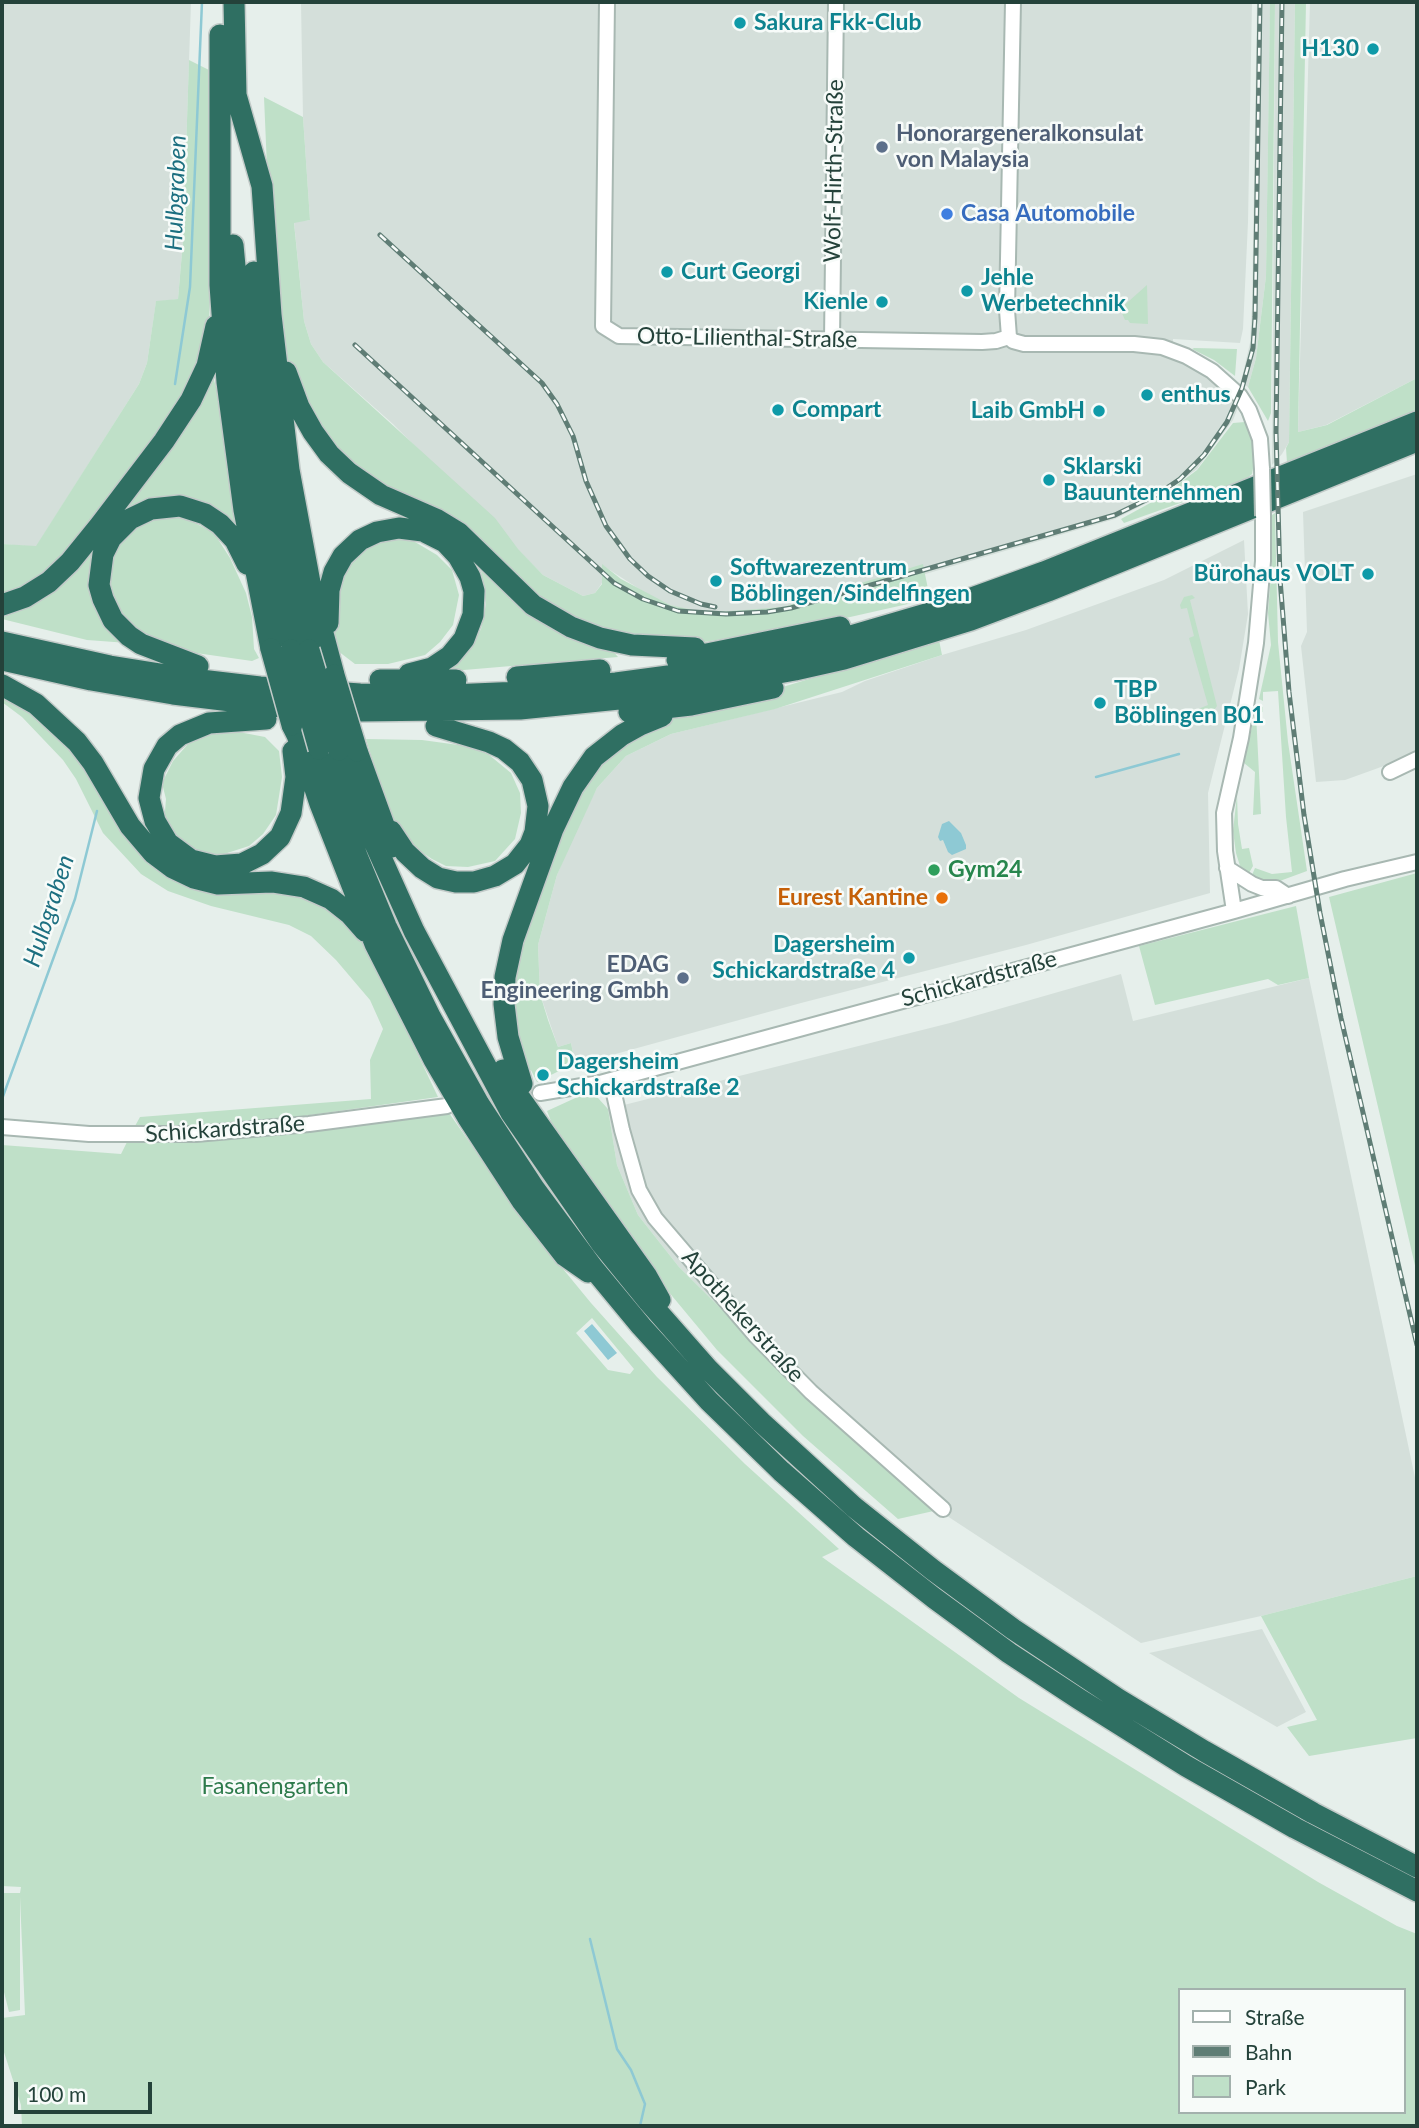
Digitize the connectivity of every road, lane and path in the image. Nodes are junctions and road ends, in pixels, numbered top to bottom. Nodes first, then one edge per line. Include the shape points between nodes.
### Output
1 (220, 2) edge
2 (234, 2) edge
3 (607, 2) edge
4 (836, 2) edge
5 (1013, 2) edge
6 (219, 68) junction
7 (249, 144) junction
8 (221, 300) junction
9 (273, 332) junction
10 (1009, 337) junction
11 (832, 340) junction
12 (1417, 422) edge
13 (1417, 441) edge
14 (256, 580) junction
15 (2, 605) edge
16 (904, 621) junction
17 (2, 628) edge
18 (2, 642) edge
19 (895, 643) junction
20 (725, 649) junction
21 (314, 656) junction
22 (2, 660) edge
23 (198, 666) junction
24 (2, 674) edge
25 (387, 680) junction
26 (2, 685) edge
27 (691, 705) junction
28 (266, 719) junction
29 (436, 726) junction
30 (322, 749) junction
31 (1417, 759) edge
32 (1390, 772) dead end
33 (377, 807) junction
34 (1417, 862) edge
35 (1227, 868) junction
36 (1288, 896) junction
37 (1234, 911) junction
38 (375, 944) junction
39 (611, 1080) junction
40 (540, 1093) dead end
41 (447, 1106) dead end
42 (539, 1123) junction
43 (2, 1127) edge
44 (609, 1288) junction
45 (674, 1331) junction
46 (943, 1509) dead end
47 (1417, 1867) edge
48 (1417, 1891) edge

1 - 6 highway
2 - 7 highway via 236,95
3 - 11 street, Otto-Lilienthal-Straße via 603,326 619,336
4 - 11 street, Wolf-Hirth-Straße
5 - 10 street
6 - 8 highway
6 - 21 highway via 249,430 266,541
7 - 9 highway via 262,186
7 - 21 highway via 256,315 268,437 285,548
8 - 14 highway via 234,442
8 - 15 highway via 199,387 164,441 61,571 36,591
9 - 20 highway via 299,407 329,453 370,489 465,538 534,605 571,627 616,642
9 - 21 highway via 294,501 309,577
10 - 11 street, Otto-Lilienthal-Straße via 990,342
10 - 35 street, Otto-Lilienthal-Straße, bridge via 1024,344 1162,347 1212,371 1249,410 1260,439 1263,561 1256,643 1224,813
12 - 16 highway via 1044,572
13 - 19 highway via 1048,591
14 - 21 highway
14 - 23 highway via 226,530 189,508 163,506 139,513 111,538 103,554 99,585 113,620 141,644
16 - 18 highway via 789,654 683,674 562,689 450,695 321,692 192,680
16 - 20 highway via 885,617
17 - 23 highway
19 - 22 highway via 795,670 675,692 452,711 360,711 231,701 116,685
19 - 27 highway via 787,684
20 - 25 highway via 582,672
21 - 25 highway via 328,625 331,580 343,556 360,540 388,529 411,528 452,548 470,576 474,603 470,626 458,648 421,672
21 - 30 highway, bridge
21 - 30 highway, bridge
21 - 30 highway, bridge via 292,725
23 - 25 highway
24 - 28 highway via 155,705
26 - 38 highway via 42,709 77,742 130,826 173,868 218,884 283,883 313,890 341,905
27 - 29 highway
27 - 42 highway via 640,725 594,757 563,804 536,875 510,952 504,1003 511,1052
28 - 29 highway
28 - 30 highway via 209,723 180,735 167,746 154,769 149,798 155,821 169,843 191,860 215,866 242,864 262,854 280,836 291,813 296,777
29 - 33 highway via 496,745 527,771 538,806 535,832 523,855 483,881 438,878 409,857
30 - 33 highway
30 - 38 highway via 320,804
30 - 44 highway via 376,903 430,1016 492,1125
30 - 45 highway via 511,1112 601,1243
31 - 32 street
33 - 42 highway via 409,889 457,988
34 - 36 street, Schickardstraße
35 - 36 street via 1252,884 1276,888
35 - 37 street, Otto-Lilienthal-Straße
36 - 37 street, Schickardstraße
37 - 39 street, Schickardstraße
38 - 44 highway via 444,1077 504,1174 565,1256
39 - 40 street, Schickardstraße
39 - 46 street, Apothekerstraße via 639,1190 655,1218 755,1335 811,1392
41 - 43 street, Schickardstraße via 196,1134 107,1135
42 - 45 highway via 646,1275
44 - 48 highway via 683,1374 763,1454 856,1537 934,1598 1053,1683 1153,1746 1295,1828
45 - 47 highway via 816,1474 982,1607 1074,1671 1204,1751

